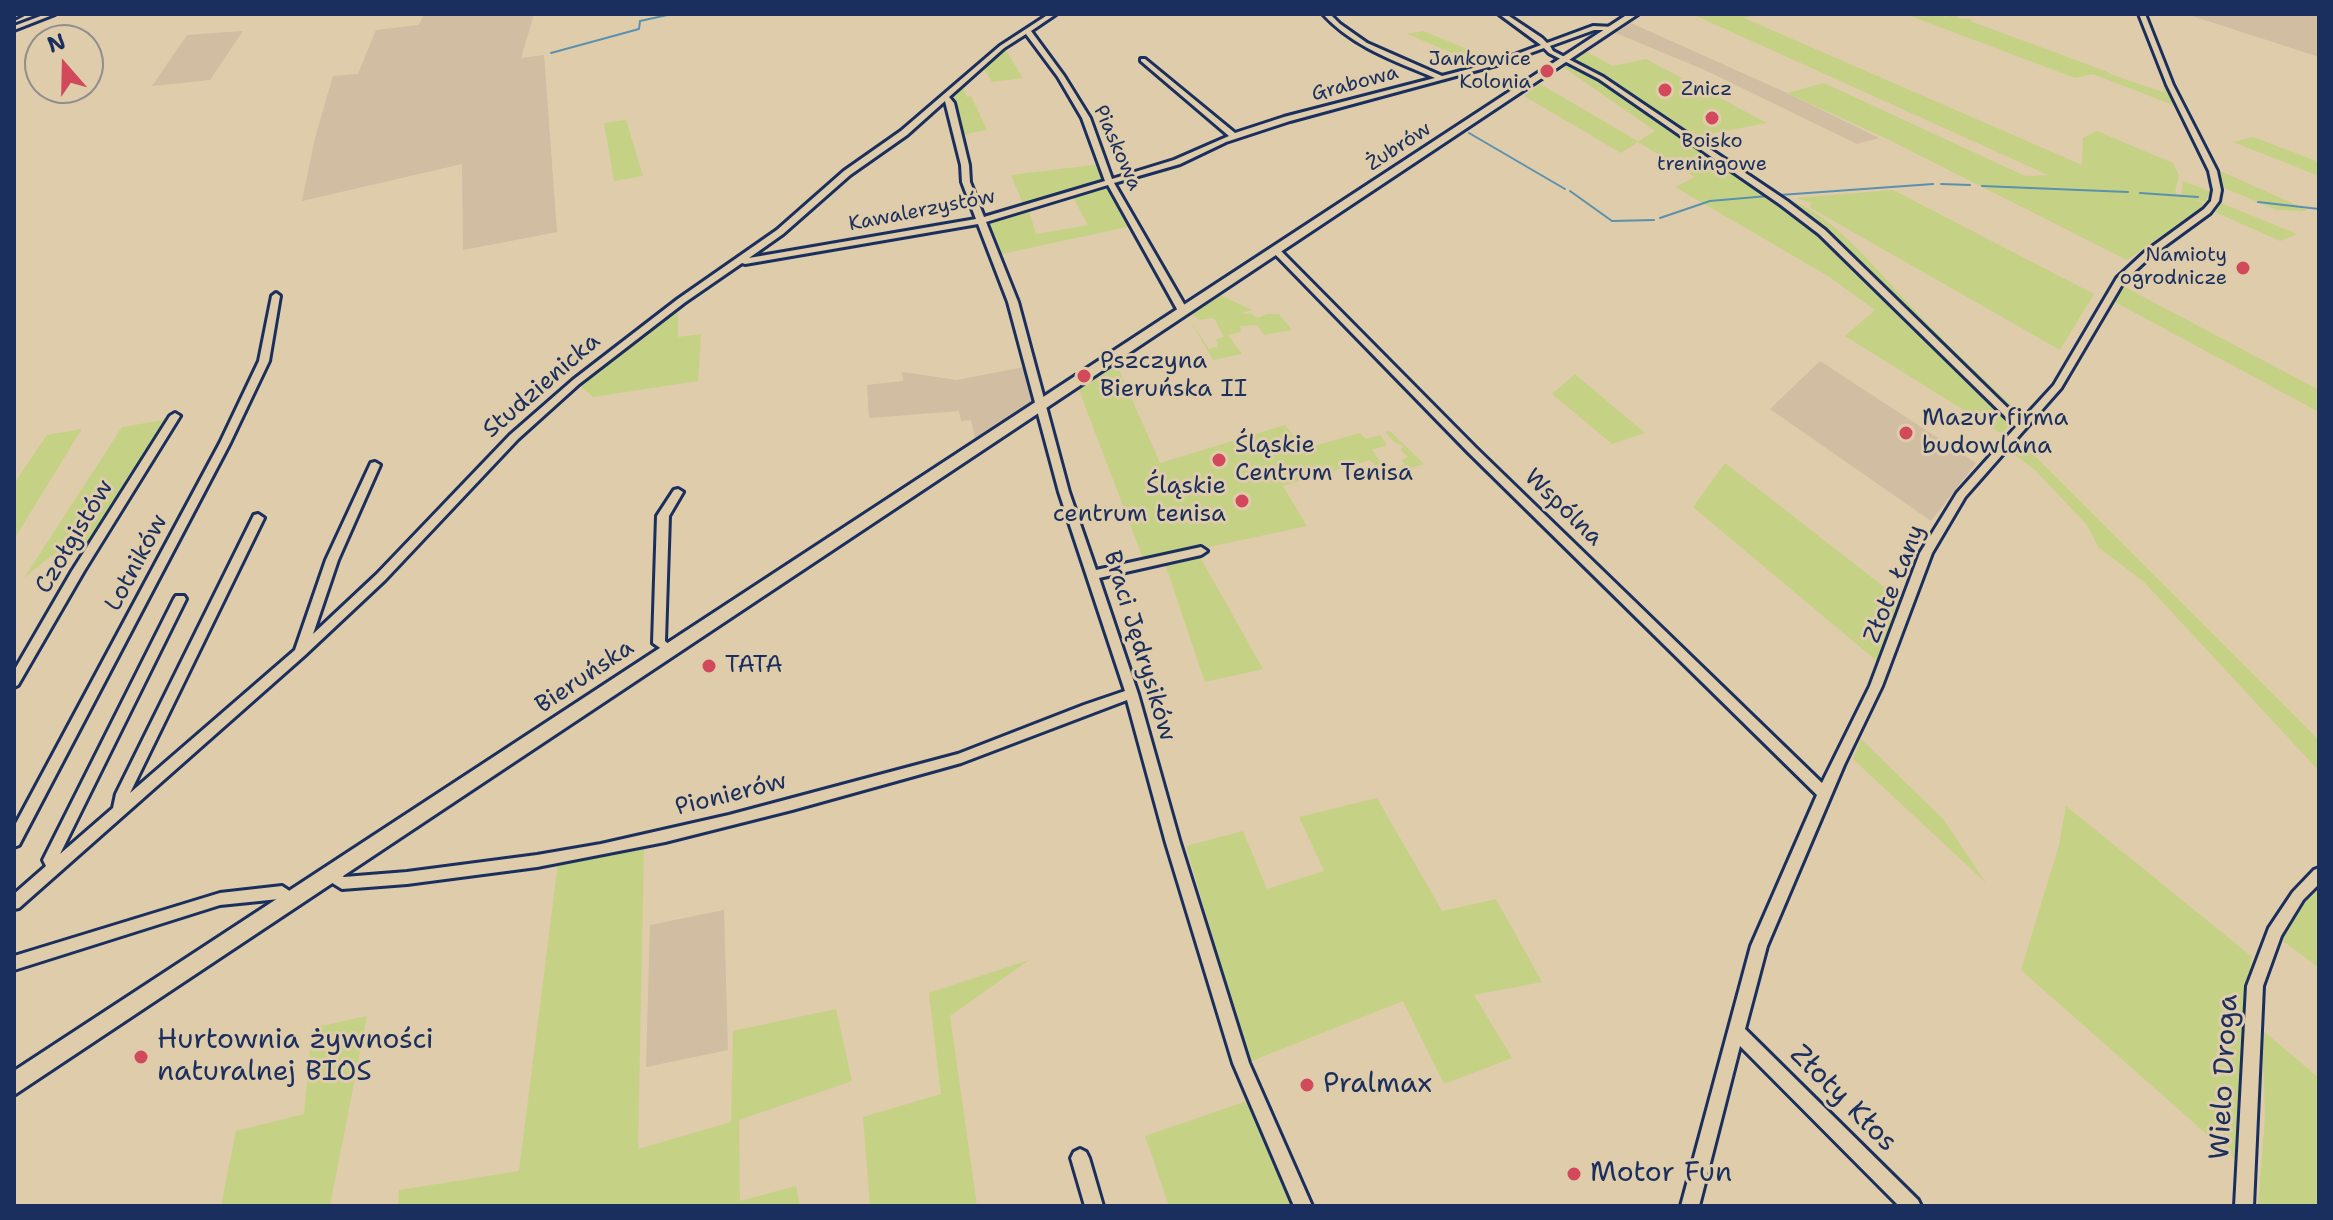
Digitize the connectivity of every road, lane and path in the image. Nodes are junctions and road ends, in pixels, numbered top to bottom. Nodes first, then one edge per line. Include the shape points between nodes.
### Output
1 (52, 14) edge
2 (1053, 14) edge
3 (1326, 14) edge
4 (1502, 14) edge
5 (1634, 14) edge
6 (1641, 14) edge
7 (2142, 14) edge
8 (14, 28) edge
9 (1612, 28) junction
10 (1027, 31) junction
11 (1547, 45) junction
12 (1566, 59) junction
13 (1143, 60) dead end
14 (1440, 77) junction
15 (945, 96) junction
16 (1234, 136) junction
17 (1109, 181) junction
18 (981, 221) junction
19 (1275, 250) junction
20 (740, 262) junction
21 (276, 296) dead end
22 (1183, 311) junction
23 (1038, 405) junction
24 (175, 416) dead end
25 (2022, 427) junction
26 (375, 465) dead end
27 (678, 492) dead end
28 (258, 518) dead end
29 (1201, 551) dead end
30 (1093, 575) junction
31 (180, 599) dead end
32 (669, 650) junction
33 (300, 653) junction
34 (14, 682) edge
35 (1132, 694) junction
36 (1824, 793) junction
37 (119, 813) junction
38 (14, 841) edge
39 (55, 868) junction
40 (2319, 874) edge
41 (331, 875) junction
42 (292, 900) junction
43 (14, 903) edge
44 (14, 963) edge
45 (1736, 1031) junction
46 (14, 1084) edge
47 (1080, 1158) dead end
48 (1094, 1206) edge
49 (1303, 1206) edge
50 (1690, 1206) edge
51 (1912, 1206) edge
52 (2244, 1206) edge

1 - 8 street
2 - 10 street
3 - 14 street via 1366,45
4 - 11 street
5 - 6 street
5 - 9 main road, Żubrów
7 - 25 street, Złote Łany via 2213,171 2216,197 2207,211 2120,280 2058,386
9 - 11 street, Grabowa via 1593,28
9 - 12 main road, Żubrów
10 - 15 street, Studzienicka
10 - 17 street, Piaskowa via 1086,118
11 - 12 street
11 - 14 street, Grabowa
12 - 19 main road, Żubrów
12 - 25 street via 1704,147 1822,232
13 - 16 street
14 - 16 street, Grabowa
15 - 18 street, Braci Jędrysików
15 - 20 street, Studzienicka
16 - 17 street, Grabowa via 1177,162
17 - 18 street, Kawalerzystów
17 - 22 street, Piaskowa
18 - 20 street, Kawalerzystów
18 - 23 street, Braci Jędrysików via 1013,302
19 - 22 main road, Żubrów
19 - 36 street, Wspólna
20 - 33 street, Studzienicka via 681,301 548,407
21 - 38 street, Lotników via 264,361 225,443
22 - 23 main road, Bieruńska
23 - 30 street, Braci Jędrysików
23 - 32 main road, Bieruńska
24 - 34 street, Czołgistów
25 - 36 street, Złote Łany via 1958,500 1926,553 1881,676
26 - 33 street via 332,560
27 - 32 street via 663,516 659,643
28 - 37 street via 123,794
29 - 30 street
30 - 35 street, Braci Jędrysików
31 - 39 street via 50,860
32 - 41 main road, Bieruńska
33 - 37 street, Studzienicka
35 - 41 street, Pionierów via 961,758 607,850 401,880 342,883
35 - 49 street, Braci Jędrysików via 1241,1063
36 - 45 street, Złote Łany via 1759,946
37 - 39 street, Studzienicka
39 - 43 street, Studzienicka
40 - 52 street, Wielo Droga via 2274,933 2255,986
41 - 42 main road, Bieruńska
42 - 44 street via 282,892 220,899
42 - 46 main road, Bieruńska
45 - 50 street, Złote Łany
45 - 51 street, Złoty Kłos
47 - 48 street

